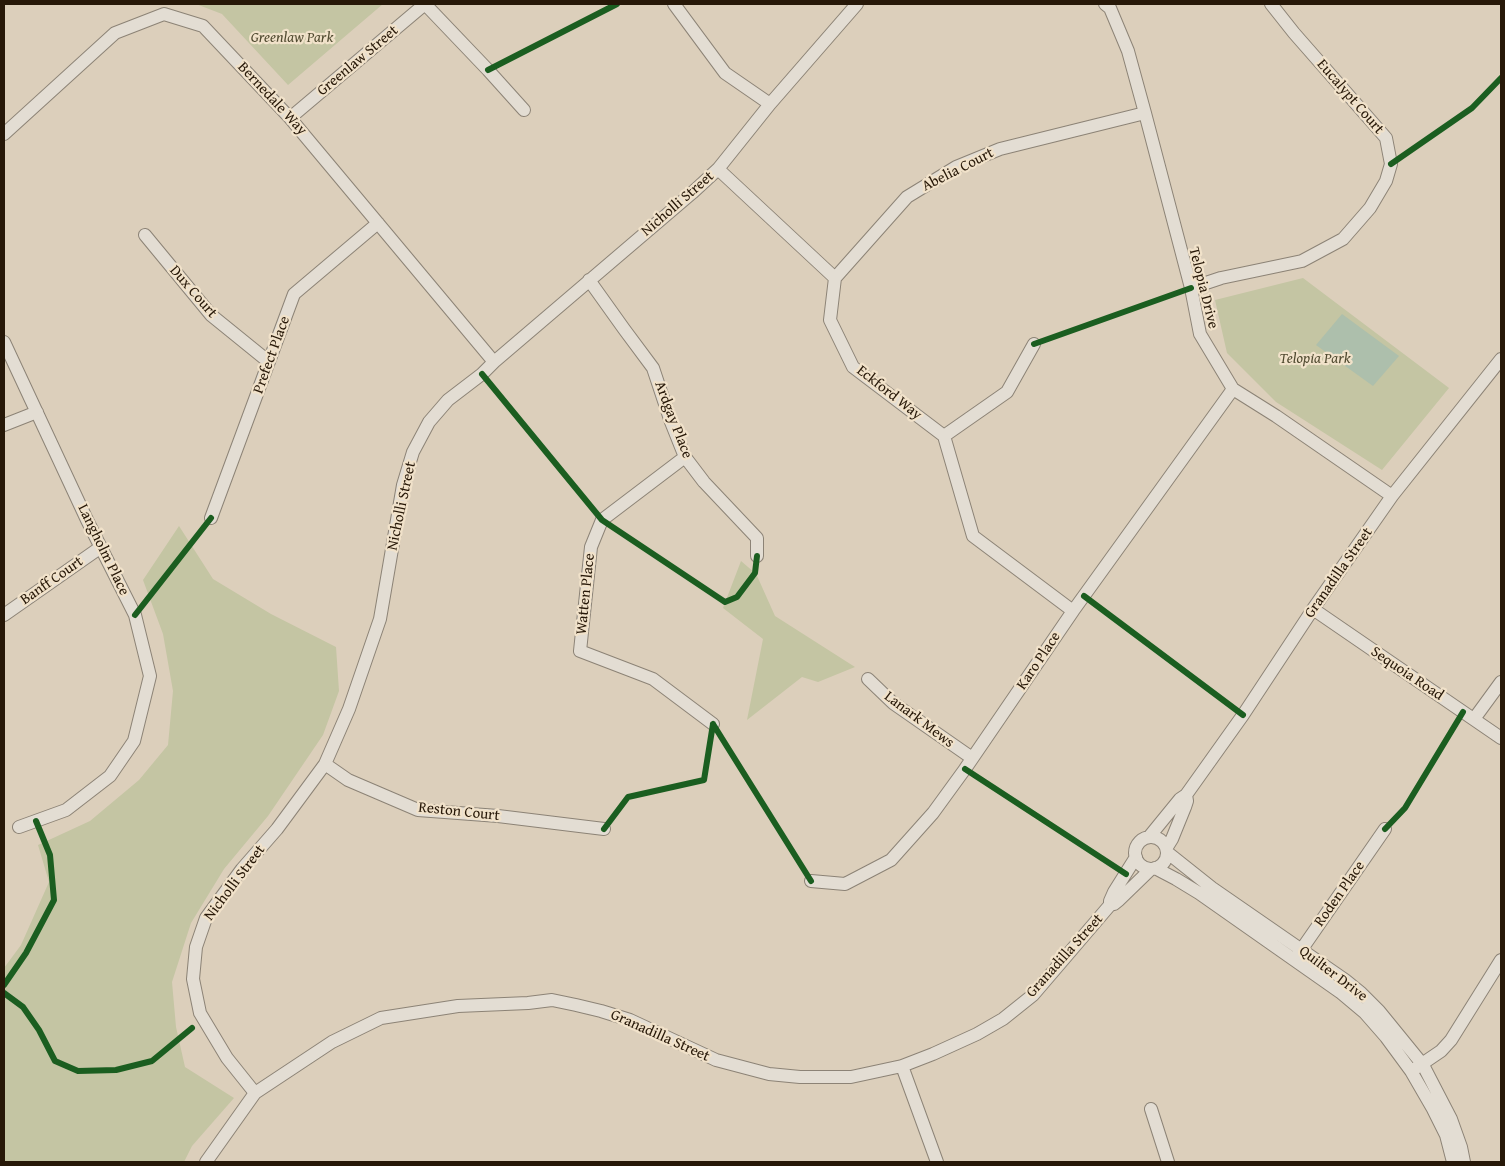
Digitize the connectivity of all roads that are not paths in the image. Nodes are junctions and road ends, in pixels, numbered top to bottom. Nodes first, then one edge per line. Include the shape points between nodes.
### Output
1 (425, 4) edge
2 (674, 4) edge
3 (857, 4) edge
4 (1106, 4) edge
5 (1271, 4) edge
6 (770, 104) junction
7 (524, 110) dead end
8 (1146, 113) junction
9 (290, 118) junction
10 (4, 134) edge
11 (718, 169) junction
12 (378, 223) junction
13 (145, 235) dead end
14 (835, 278) junction
15 (589, 280) junction
16 (1191, 288) junction
17 (4, 342) edge
18 (1034, 344) dead end
19 (1501, 359) edge
20 (269, 362) junction
21 (494, 362) junction
22 (1233, 389) junction
23 (36, 412) junction
24 (4, 425) edge
25 (944, 436) junction
26 (685, 457) junction
27 (1392, 496) junction
28 (210, 518) dead end
29 (101, 547) junction
30 (757, 556) dead end
31 (1313, 609) junction
32 (1073, 611) junction
33 (4, 615) edge
34 (868, 679) dead end
35 (1501, 682) edge
36 (1474, 719) junction
37 (713, 724) dead end
38 (1501, 738) edge
39 (972, 758) junction
40 (325, 764) junction
41 (1186, 795) junction
42 (19, 827) dead end
43 (604, 829) dead end
44 (1385, 829) dead end
45 (1149, 837) junction
46 (1167, 850) junction
47 (1136, 857) junction
48 (1153, 869) junction
49 (811, 881) dead end
50 (1110, 905) junction
51 (1297, 955) junction
52 (1501, 960) edge
53 (1423, 1065) junction
54 (902, 1066) junction
55 (1411, 1071) junction
56 (255, 1093) junction
57 (1150, 1108) dead end
58 (206, 1162) edge
59 (937, 1162) edge
60 (1168, 1162) edge
61 (1452, 1162) edge
62 (1464, 1162) edge

1 - 7 street
1 - 9 street, Greenlaw Street
2 - 6 street via 725,73
3 - 6 street, Nicholli Street
4 - 8 street, Telopia Drive via 1128,51
5 - 16 street, Eucalypt Court via 1386,138 1391,164 1386,181 1370,208 1343,239 1302,261 1221,278
6 - 11 street, Nicholli Street
8 - 14 street, Abelia Court via 1000,149 956,167 907,197
8 - 16 street, Telopia Drive
9 - 10 street, Bernedale Way via 203,26 164,14 115,32
9 - 12 street, Bernedale Way
11 - 14 street
11 - 15 street, Nicholli Street
12 - 20 street, Prefect Place via 294,294
12 - 21 street, Bernedale Way
13 - 20 street, Dux Court via 211,315
14 - 25 street, Eckford Way via 830,320 853,367
15 - 21 street, Nicholli Street
15 - 26 street, Ardgay Place via 653,368
16 - 22 street, Telopia Drive via 1200,334
17 - 23 street, Langholm Place
18 - 25 street via 1007,392
19 - 27 street, Granadilla Street
20 - 28 street, Prefect Place
21 - 40 street, Nicholli Street via 448,400 429,422 413,452 403,484 380,619 349,709
22 - 27 street, Telopia Drive
22 - 32 street, Karo Place
23 - 24 street
23 - 29 street, Langholm Place
25 - 32 street via 973,536
26 - 30 street, Ardgay Place via 757,538
26 - 37 street, Watten Place via 602,520 591,547 580,651 653,679
27 - 31 street, Granadilla Street
29 - 33 street, Banff Court
29 - 42 street, Langholm Place via 134,615 150,676 134,741 110,776 66,810
31 - 36 street, Sequoia Road
31 - 41 street, Granadilla Street via 1243,716
32 - 39 street, Karo Place
34 - 39 street, Lanark Mews via 893,703
35 - 36 street
36 - 38 street, Sequoia Road
39 - 49 street, Karo Place via 933,813 890,860 845,884
40 - 43 street, Reston Court via 348,780 418,810
40 - 56 street, Nicholli Street via 206,918 196,947 194,979 200,1013 227,1058
41 - 45 street, Granadilla Street
41 - 46 street, Granadilla Street via 1185,808
44 - 51 street, Roden Place
45 - 46 street via 1160,839
45 - 47 street via 1137,845
46 - 48 street via 1164,863
46 - 51 street, Quilter Drive
47 - 48 street via 1145,868
47 - 50 street, Granadilla Street via 1114,892
48 - 50 street, Granadilla Street
48 - 51 street, Quilter Drive via 1176,879
50 - 54 street, Granadilla Street via 1033,995 1002,1019 977,1034
51 - 53 street, Quilter Drive via 1345,980 1361,993
51 - 55 street, Quilter Drive via 1365,1013
52 - 53 street via 1451,1040
53 - 55 street
53 - 62 street, Quilter Drive via 1452,1119
54 - 56 street, Granadilla Street via 851,1077 769,1074 716,1060 630,1020 552,1000 458,1006 381,1018 332,1042
54 - 59 street
55 - 61 street, Quilter Drive via 1446,1135
56 - 58 street, Granadilla Street
57 - 60 street

